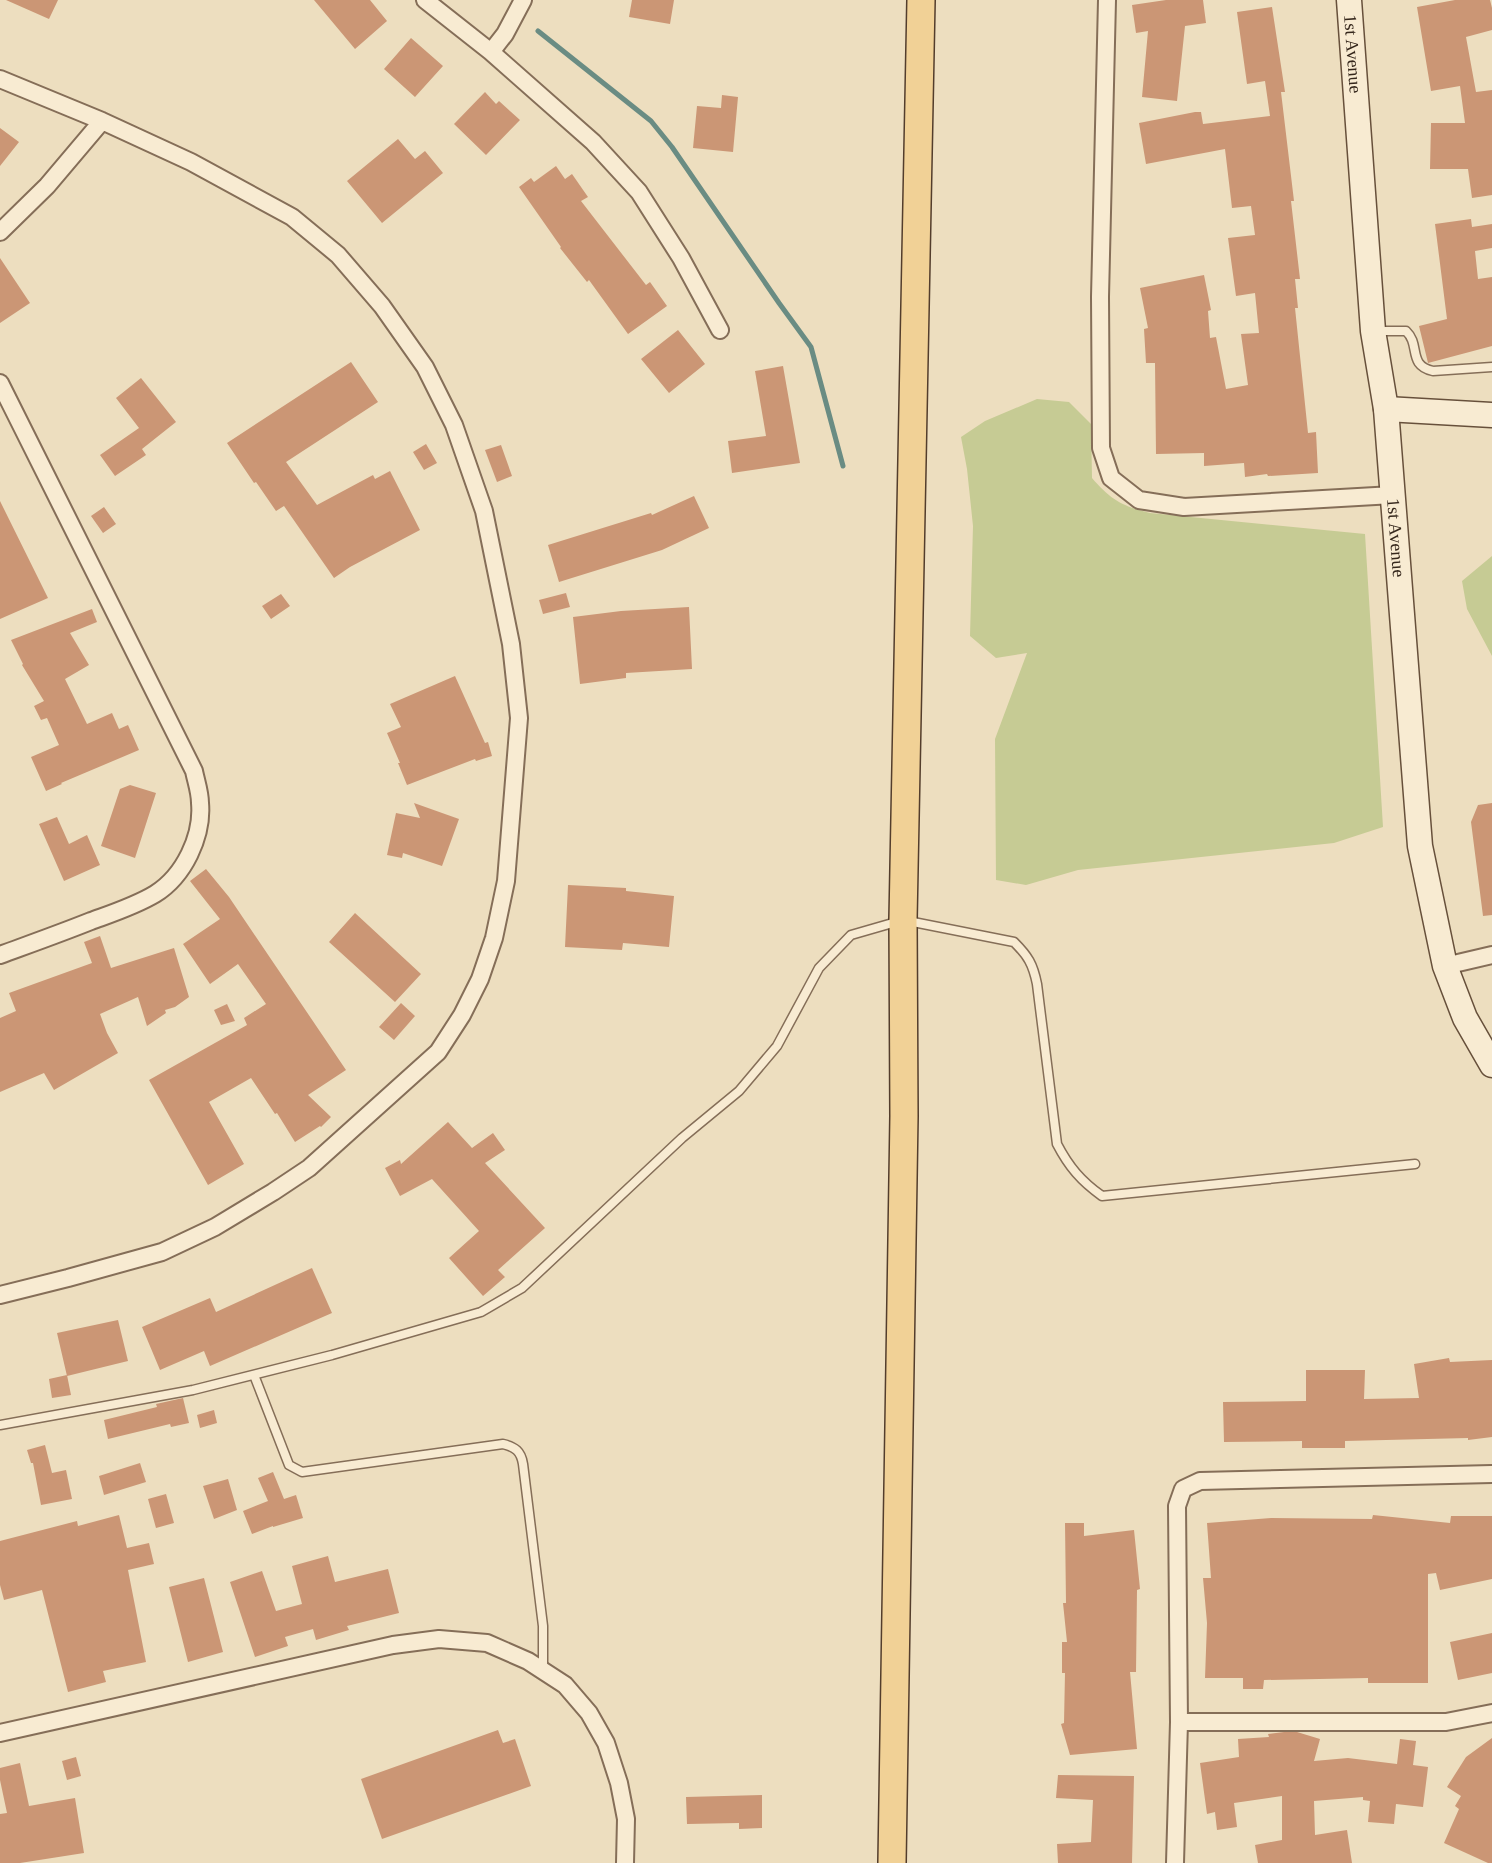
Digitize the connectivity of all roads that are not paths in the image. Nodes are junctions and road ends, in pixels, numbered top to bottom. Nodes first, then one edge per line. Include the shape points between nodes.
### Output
1 (425, 0) edge
2 (523, 0) edge
3 (921, 0) edge
4 (1107, 0) edge
5 (1350, 0) edge
6 (491, 52) junction
7 (0, 79) edge
8 (102, 122) junction
9 (0, 232) edge
10 (720, 330) dead end
11 (1373, 332) junction
12 (1492, 367) edge
13 (0, 383) edge
14 (1386, 409) junction
15 (1492, 415) edge
16 (1393, 495) junction
17 (903, 920) junction
18 (0, 955) edge
19 (1492, 955) edge
20 (1445, 966) junction
21 (1492, 1065) edge
22 (1415, 1164) dead end
23 (0, 1295) edge
24 (254, 1375) junction
25 (0, 1425) edge
26 (1492, 1474) edge
27 (543, 1671) junction
28 (1492, 1713) edge
29 (1179, 1722) junction
30 (0, 1733) edge
31 (625, 1863) edge
32 (892, 1863) edge
33 (1175, 1863) edge

1 - 6 street
2 - 6 street
3 - 17 main road
4 - 16 street via 1100,297 1101,448 1111,478 1139,500 1184,507
5 - 11 street, 1st Avenue
6 - 10 street via 593,142 639,192
7 - 8 street
8 - 9 street via 47,186
8 - 23 street via 191,162 292,218 338,255 382,306 425,367 454,425 484,511 511,644 519,718 507,869 494,938 480,980 438,1052 309,1168 215,1227 162,1252
11 - 12 lane via 1406,331 1424,369
11 - 14 street, 1st Avenue
13 - 18 street via 194,771 200,803 200,820 190,853 157,893 129,908
14 - 15 street
14 - 16 street, 1st Avenue
16 - 20 street, 1st Avenue via 1420,846
17 - 22 lane via 1014,942 1025,952 1034,967 1037,984 1057,1144 1085,1184 1102,1196
17 - 24 lane via 851,935 819,968 777,1046 739,1091 682,1138 522,1288 481,1312
17 - 32 main road via 904,1116
19 - 20 street
20 - 21 street, 1st Avenue via 1465,1018
24 - 25 lane
24 - 27 lane via 289,1465 302,1472 503,1444 518,1450 522,1456 543,1626
26 - 29 street via 1200,1481 1183,1489 1177,1506
27 - 30 street via 487,1643 439,1639 393,1645
27 - 31 street via 565,1685 589,1713 606,1743 626,1819
28 - 29 street via 1446,1722
29 - 33 street

